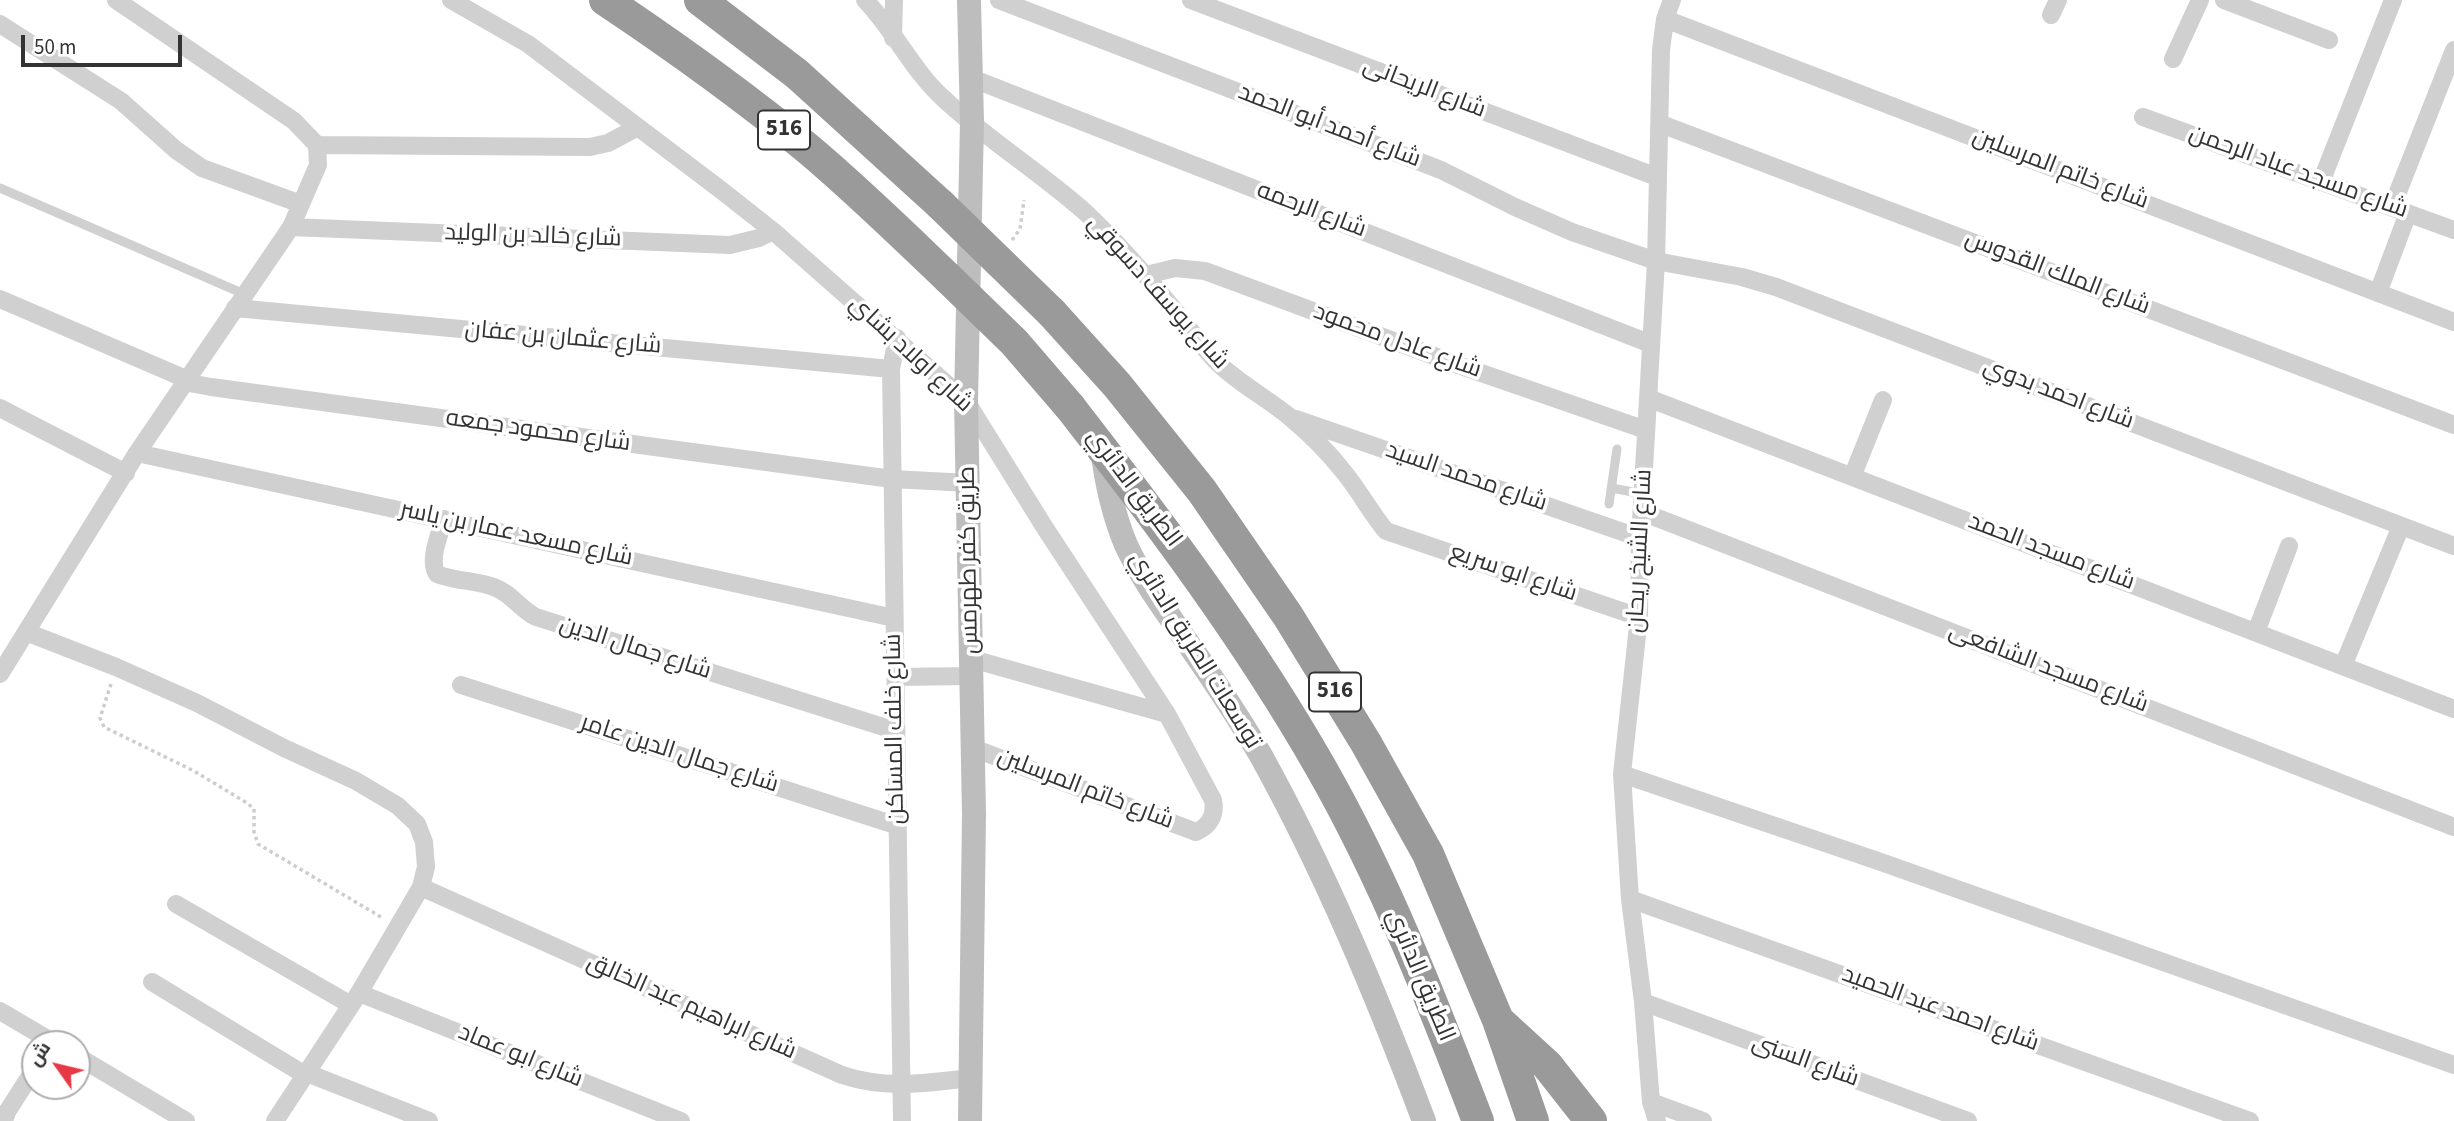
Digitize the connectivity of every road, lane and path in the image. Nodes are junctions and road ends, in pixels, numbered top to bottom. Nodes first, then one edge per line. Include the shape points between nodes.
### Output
1 (116, 0) edge
2 (451, 0) edge
3 (605, 0) edge
4 (700, 0) edge
5 (864, 0) edge
6 (894, 0) edge
7 (969, 0) edge
8 (999, 0) edge
9 (1191, 0) edge
10 (1672, 0) edge
11 (2200, 0) edge
12 (2224, 0) edge
13 (2393, 0) edge
14 (1665, 19) junction
15 (0, 24) edge
16 (893, 38) junction
17 (2329, 40) dead end
18 (2454, 50) edge
19 (2173, 59) dead end
20 (971, 78) junction
21 (2143, 117) dead end
22 (972, 122) junction
23 (1661, 124) junction
24 (638, 127) junction
25 (317, 145) junction
26 (1657, 177) junction
27 (2321, 182) junction
28 (0, 188) edge
29 (1024, 200) dead end
30 (302, 204) junction
31 (2400, 210) junction
32 (291, 227) junction
33 (1020, 229) dead end
34 (2454, 230) edge
35 (773, 231) junction
36 (1656, 261) junction
37 (1146, 275) junction
38 (2378, 293) junction
39 (0, 299) edge
40 (240, 301) junction
41 (2454, 322) edge
42 (897, 338) junction
43 (1651, 344) junction
44 (891, 369) junction
45 (185, 380) junction
46 (1648, 398) junction
47 (1883, 400) dead end
48 (966, 401) junction
49 (0, 408) edge
50 (1291, 418) junction
51 (2454, 425) edge
52 (1647, 430) junction
53 (1101, 447) junction
54 (1617, 449) dead end
55 (137, 453) junction
56 (126, 473) junction
57 (1852, 477) junction
58 (892, 479) junction
59 (969, 483) junction
60 (1612, 488) junction
61 (1642, 503) junction
62 (1609, 504) dead end
63 (444, 519) junction
64 (2401, 526) junction
65 (1386, 531) joint
66 (1640, 538) junction
67 (2289, 546) dead end
68 (2454, 546) edge
69 (1639, 617) junction
70 (894, 618) junction
71 (26, 632) junction
72 (2256, 632) junction
73 (2343, 666) junction
74 (117, 667) junction
75 (972, 668) junction
76 (0, 674) edge
77 (895, 677) junction
78 (461, 685) dead end
79 (2454, 709) edge
80 (1167, 714) junction
81 (896, 731) junction
82 (973, 747) junction
83 (1622, 774) junction
84 (898, 825) junction
85 (2454, 827) edge
86 (1196, 832) joint
87 (421, 887) junction
88 (1630, 900) junction
89 (176, 904) dead end
90 (398, 927) junction
91 (152, 982) dead end
92 (355, 999) junction
93 (1643, 1002) junction
94 (0, 1011) edge
95 (1498, 1020) junction
96 (31, 1030) edge
97 (91, 1064) edge
98 (2454, 1065) edge
99 (306, 1074) junction
100 (971, 1078) junction
101 (901, 1086) junction
102 (21, 1090) edge
103 (1651, 1102) junction
104 (4, 1121) edge
105 (186, 1121) edge
106 (275, 1121) edge
107 (429, 1121) edge
108 (681, 1121) edge
109 (902, 1121) edge
110 (970, 1121) edge
111 (1424, 1121) edge
112 (1478, 1121) edge
113 (1533, 1121) edge
114 (1591, 1121) edge
115 (1657, 1121) edge
116 (1703, 1121) edge
117 (1968, 1121) edge
118 (2250, 1121) edge

1 - 25 street via 294,121
2 - 24 street, شارع اولاد بشاي via 528,44
3 - 53 highway, الطريق الدائري / 516, bridge via 722,82 879,212 1014,342
4 - 95 highway, الطريق الدائري / 516, bridge via 797,74 1052,313 1202,491 1289,616 1429,854
5 - 16 street, شارع يوسف دسوقي
6 - 16 street
7 - 20 street, طريق كفر طهرمس
8 - 36 street, شارع أحمد أبو الحمد via 1441,170 1572,232
9 - 26 street, شارع الريحانى
10 - 14 street, شارع الشيخ ريحان
11 - 19 street
12 - 17 street
13 - 27 street
14 - 23 street, شارع الشيخ ريحان
14 - 38 street, شارع خاتم المرسلين
15 - 30 street via 121,101 202,168
16 - 22 street, شارع يوسف دسوقي via 934,89
18 - 31 street
20 - 22 street, طريق كفر طهرمس
20 - 43 street, شارع الرحمه
21 - 27 street, شارع مسجد عباد الرحمن
22 - 37 street, شارع يوسف دسوقي via 1076,205
22 - 48 street, طريق كفر طهرمس
23 - 26 street, شارع الشيخ ريحان
23 - 51 street, شارع الملك القدوس
24 - 25 street via 590,147
24 - 35 street, شارع اولاد بشاي
25 - 30 street via 318,165
26 - 36 street, شارع الشيخ ريحان
27 - 31 street, شارع مسجد عباد الرحمن
28 - 40 lane
29 - 33 path
30 - 32 street
31 - 34 street, شارع مسجد عباد الرحمن
31 - 38 street
32 - 35 street, شارع خالد بن الوليد via 730,245
32 - 40 street
35 - 42 street, شارع اولاد بشاي
36 - 43 street, شارع الشيخ ريحان
36 - 64 street, شارع احمد بدوي via 1776,287
37 - 50 street, شارع يوسف دسوقي via 1217,362
37 - 52 street, شارع عادل محمود via 1175,268 1205,271
38 - 41 street, شارع خاتم المرسلين
39 - 45 street, شارع محمود جمعه
40 - 44 street, شارع عثمان بن عفان
40 - 45 street
42 - 44 street, شارع خلف المساكن
42 - 48 street, شارع اولاد بشاي
43 - 46 street, شارع الشيخ ريحان
44 - 58 street, شارع خلف المساكن
45 - 55 street
45 - 58 street, شارع محمود جمعه via 224,389
46 - 52 street, شارع الشيخ ريحان
46 - 57 street, شارع مسجد الحمد
47 - 57 street
48 - 59 street, طريق كفر طهرمس
48 - 80 street, شارع اولاد بشاي
49 - 56 street
50 - 65 street, شارع يوسف دسوقي via 1343,471
50 - 66 street, شارع محمد السيد
52 - 61 street, شارع الشيخ ريحان
53 - 111 street, توسعات الطريق الدائري via 1116,517 1138,568 1260,754 1366,973
53 - 112 highway, الطريق الدائري / 516 via 1245,643 1321,769 1389,905
54 - 60 lane
55 - 56 street
55 - 63 street, شارع مسعد عمار بن ياسر
56 - 71 street
57 - 72 street, شارع مسجد الحمد
58 - 59 street, شارع محمود جمعه
58 - 70 street, شارع خلف المساكن
59 - 75 street, طريق كفر طهرمس
60 - 61 lane
60 - 62 lane
61 - 66 street, شارع الشيخ ريحان
61 - 85 street, شارع مسجد الشافعى
63 - 70 street, شارع مسعد عمار بن ياسر
63 - 81 street, شارع جمال الدين via 434,561 437,574 505,591 523,611 536,617
64 - 68 street, شارع احمد بدوي
64 - 73 street
65 - 69 street, شارع ابو سريع
66 - 69 street, شارع الشيخ ريحان
67 - 72 street
69 - 83 street, شارع الشيخ ريحان
70 - 77 street, شارع خلف المساكن
71 - 74 street
71 - 76 street
72 - 73 street, شارع مسجد الحمد
73 - 79 street, شارع مسجد الحمد
74 - 87 street via 356,781 398,806 417,824 424,842 426,867
74 - 90 path via 100,718 104,727 247,803 254,809 258,844
75 - 77 street
75 - 80 street
75 - 82 street, طريق كفر طهرمس
77 - 81 street, شارع خلف المساكن
78 - 84 street, شارع جمال الدين عامر
80 - 86 street, شارع اولاد بشاي via 1215,807 1211,820
81 - 84 street, شارع خلف المساكن
82 - 86 street, شارع خاتم المرسلين
82 - 100 street, طريق كفر طهرمس
83 - 88 street, شارع الشيخ ريحان
83 - 98 street
84 - 101 street, شارع خلف المساكن
87 - 90 street
87 - 101 street, شارع ابراهيم عبد الخالق via 842,1074
88 - 93 street, شارع الشيخ ريحان
88 - 118 street, شارع احمد عبد الحميد
89 - 92 street, شارع ابو عماد
90 - 92 street
91 - 99 street
92 - 99 street
92 - 108 street, شارع ابو عماد
93 - 103 street, شارع الشيخ ريحان
93 - 117 street, شارع السنى
94 - 96 street
95 - 113 highway, الطريق الدائري / 516
95 - 114 highway via 1547,1065
97 - 105 street
99 - 106 street
99 - 107 street
100 - 101 street, شارع ابراهيم عبد الخالق
100 - 110 street, طريق كفر طهرمس
101 - 109 street, شارع خلف المساكن
102 - 104 street
103 - 115 street
103 - 116 street

